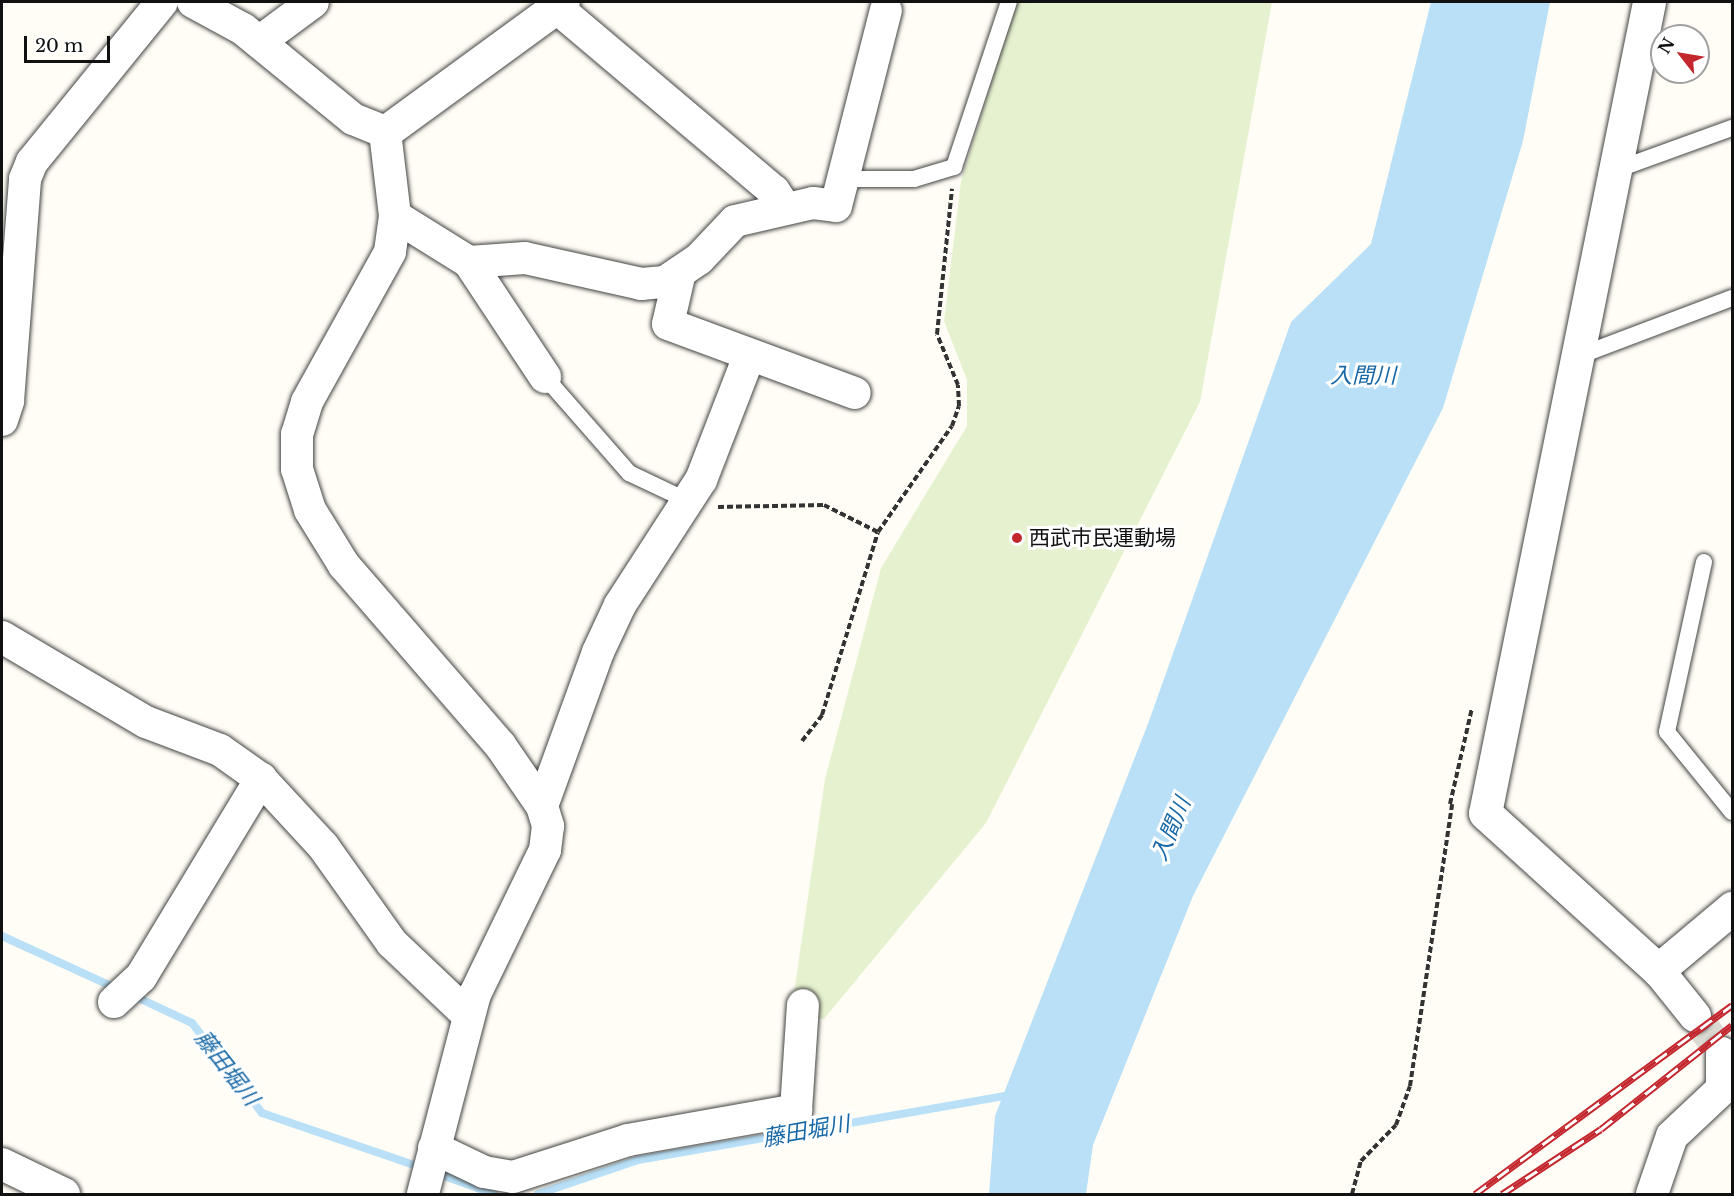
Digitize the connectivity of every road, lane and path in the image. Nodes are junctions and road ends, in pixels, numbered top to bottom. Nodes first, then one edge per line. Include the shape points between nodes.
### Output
1 (162, 2) edge
2 (193, 2) edge
3 (313, 2) edge
4 (1009, 2) edge
5 (1649, 2) edge
6 (560, 4) edge
7 (886, 10) dead end
8 (259, 42) junction
9 (1732, 128) edge
10 (384, 132) junction
11 (954, 167) junction
12 (1613, 171) junction
13 (842, 179) junction
14 (785, 208) junction
15 (395, 216) junction
16 (470, 262) junction
17 (680, 272) junction
18 (1732, 298) edge
19 (749, 356) junction
20 (1579, 356) junction
21 (545, 377) joint
22 (855, 393) dead end
23 (2, 420) edge
24 (688, 501) junction
25 (878, 532) junction
26 (1704, 562) dead end
27 (2, 637) edge
28 (802, 741) dead end
29 (261, 779) junction
30 (542, 806) junction
31 (1732, 812) edge
32 (1485, 813) junction
33 (1732, 908) edge
34 (1658, 970) junction
35 (114, 1002) dead end
36 (803, 1005) dead end
37 (468, 1015) junction
38 (1695, 1016) tunnel mouth
39 (1722, 1053) tunnel mouth
40 (433, 1153) junction
41 (2, 1164) edge
42 (424, 1191) edge
43 (64, 1194) edge
44 (1352, 1194) edge
45 (1652, 1194) edge

1 - 23 street via 32,162 25,179 8,401
2 - 8 street
3 - 8 street
4 - 11 lane
5 - 12 street
6 - 10 street
6 - 14 street via 774,191
7 - 13 street
8 - 10 street via 353,119
9 - 12 lane
10 - 15 street
11 - 13 lane via 914,179
11 - 25 path via 937,334 958,385 959,406 952,426
12 - 20 street
13 - 14 street via 836,206
14 - 17 street via 735,220
15 - 16 street
15 - 30 street via 390,252 307,402 297,434 297,470 310,510 344,565 500,745
16 - 17 street via 525,258 641,284 665,282
16 - 21 street
17 - 19 street via 668,324
18 - 20 lane
19 - 22 street
19 - 24 street via 720,440
20 - 32 street
21 - 24 lane via 629,473
24 - 25 path via 722,508 824,505
24 - 30 street via 620,605
25 - 28 path via 822,715
26 - 31 lane via 1667,732
27 - 29 street via 146,722 220,750
29 - 35 street via 141,976
29 - 37 street via 323,846 392,943
30 - 37 street via 548,826 545,850
32 - 34 street
32 - 44 path via 1450,804 1410,1086 1396,1125 1361,1161
33 - 34 street
34 - 38 street
36 - 40 street via 796,1110 628,1140 513,1177 484,1172
37 - 40 street
39 - 45 street via 1722,1089 1672,1136
40 - 42 street
41 - 43 street

